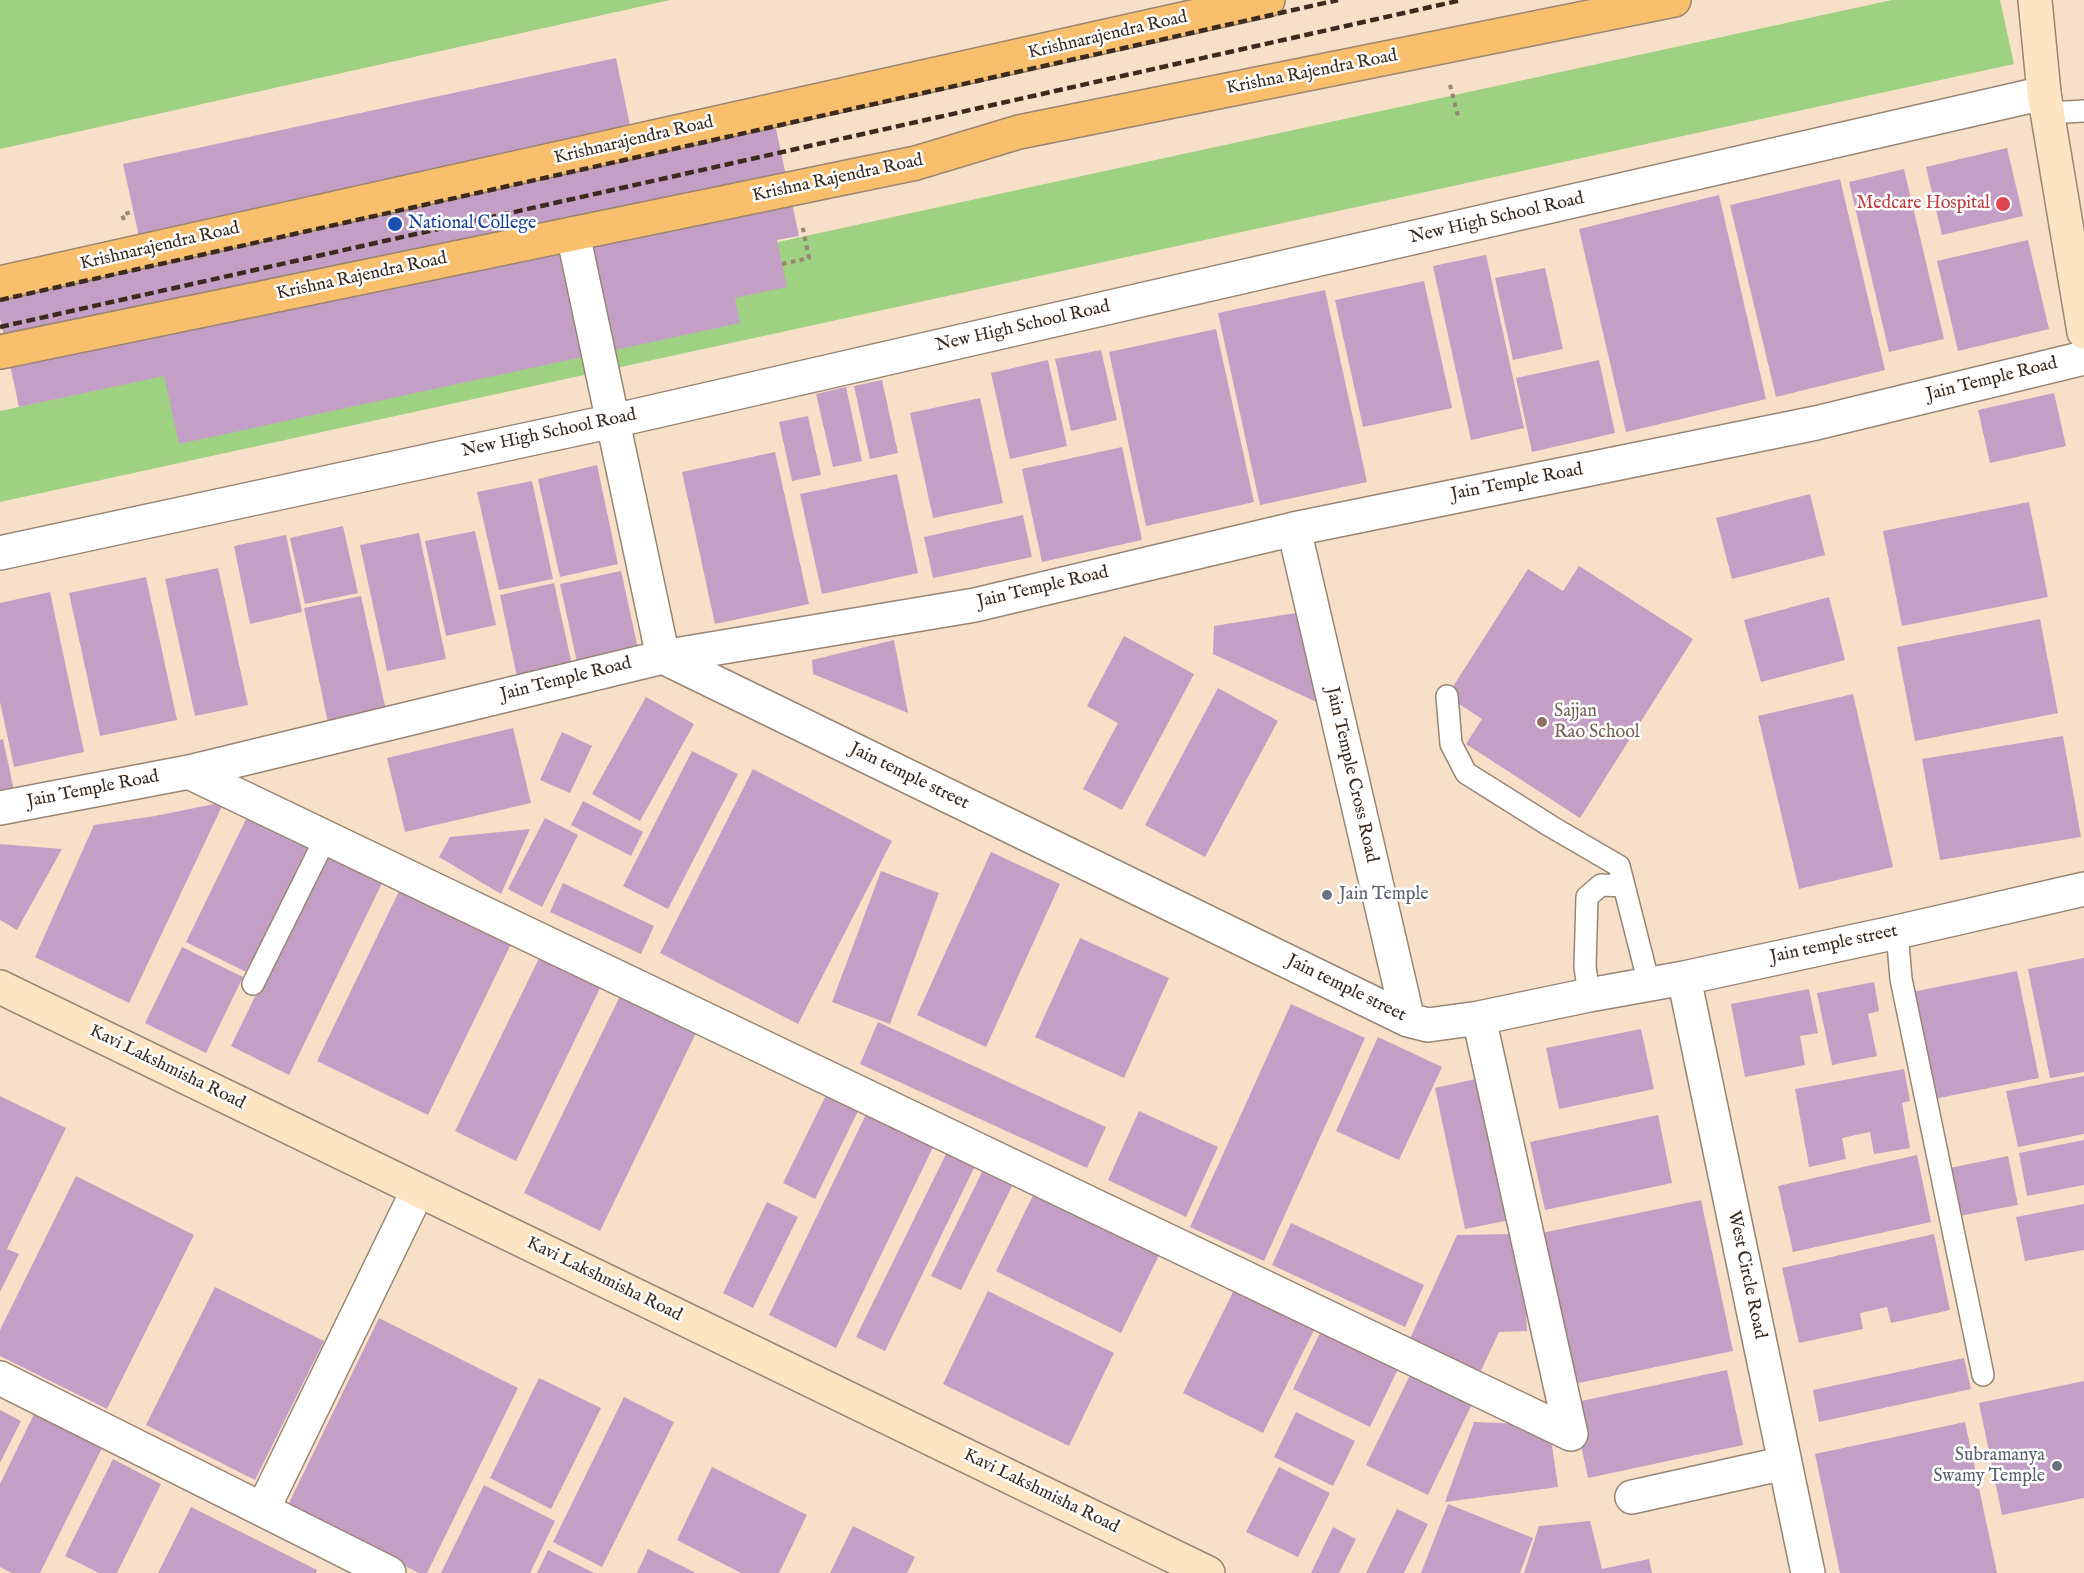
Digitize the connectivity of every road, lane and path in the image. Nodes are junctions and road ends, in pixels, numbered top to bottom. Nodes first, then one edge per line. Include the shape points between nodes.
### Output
1 (1268, 0) edge
2 (1674, 0) edge
3 (2035, 0) edge
4 (1450, 85) dead end
5 (2046, 103) junction
6 (2084, 111) edge
7 (1458, 116) dead end
8 (801, 220) dead end
9 (573, 234) junction
10 (782, 264) dead end
11 (0, 283) edge
12 (2084, 332) edge
13 (0, 352) edge
14 (2084, 358) edge
15 (613, 421) junction
16 (1294, 529) junction
17 (0, 553) edge
18 (663, 657) junction
19 (1447, 696) dead end
20 (189, 772) junction
21 (0, 808) edge
22 (326, 837) junction
23 (1624, 886) junction
24 (2084, 889) edge
25 (1897, 932) junction
26 (1684, 978) junction
27 (253, 984) dead end
28 (1649, 984) junction
29 (0, 987) edge
30 (1589, 995) junction
31 (1479, 1018) junction
32 (1408, 1020) junction
33 (418, 1190) junction
34 (1983, 1375) dead end
35 (0, 1378) edge
36 (1785, 1463) junction
37 (1632, 1497) dead end
38 (262, 1509) junction
39 (389, 1573) edge
40 (1208, 1573) edge
41 (1809, 1573) edge

1 - 11 main road, Krishnarajendra Road
2 - 9 main road, Krishna Rajendra Road via 1018,132 916,163
3 - 5 street
4 - 7 path
5 - 6 lane
5 - 12 street
5 - 15 street, New High School Road
8 - 10 path via 809,258
9 - 13 main road, Krishna Rajendra Road
9 - 15 street
14 - 16 street, Jain Temple Road via 1816,423
15 - 17 street, New High School Road
15 - 18 street
16 - 18 street, Jain Temple Road via 975,604
16 - 32 street, Jain Temple Cross Road
18 - 20 street, Jain Temple Road
18 - 32 street, Jain temple street
19 - 23 lane via 1451,744 1466,773 1620,866
20 - 21 street, Jain Temple Road
20 - 22 street
22 - 27 lane
22 - 31 street via 1571,1434
23 - 28 lane
23 - 30 lane via 1601,885 1587,897 1585,967
24 - 25 street, Jain temple street
25 - 26 street, Jain temple street
25 - 34 lane via 1901,979
26 - 28 street, Jain temple street
26 - 36 street, West Circle Road
28 - 30 street, Jain temple street
29 - 33 street, Kavi Lakshmisha Road
30 - 31 street, Jain temple street
31 - 32 street, Jain temple street via 1428,1025
33 - 38 street
33 - 40 street, Kavi Lakshmisha Road
35 - 38 street
36 - 37 street
36 - 41 street, West Circle Road
38 - 39 street

